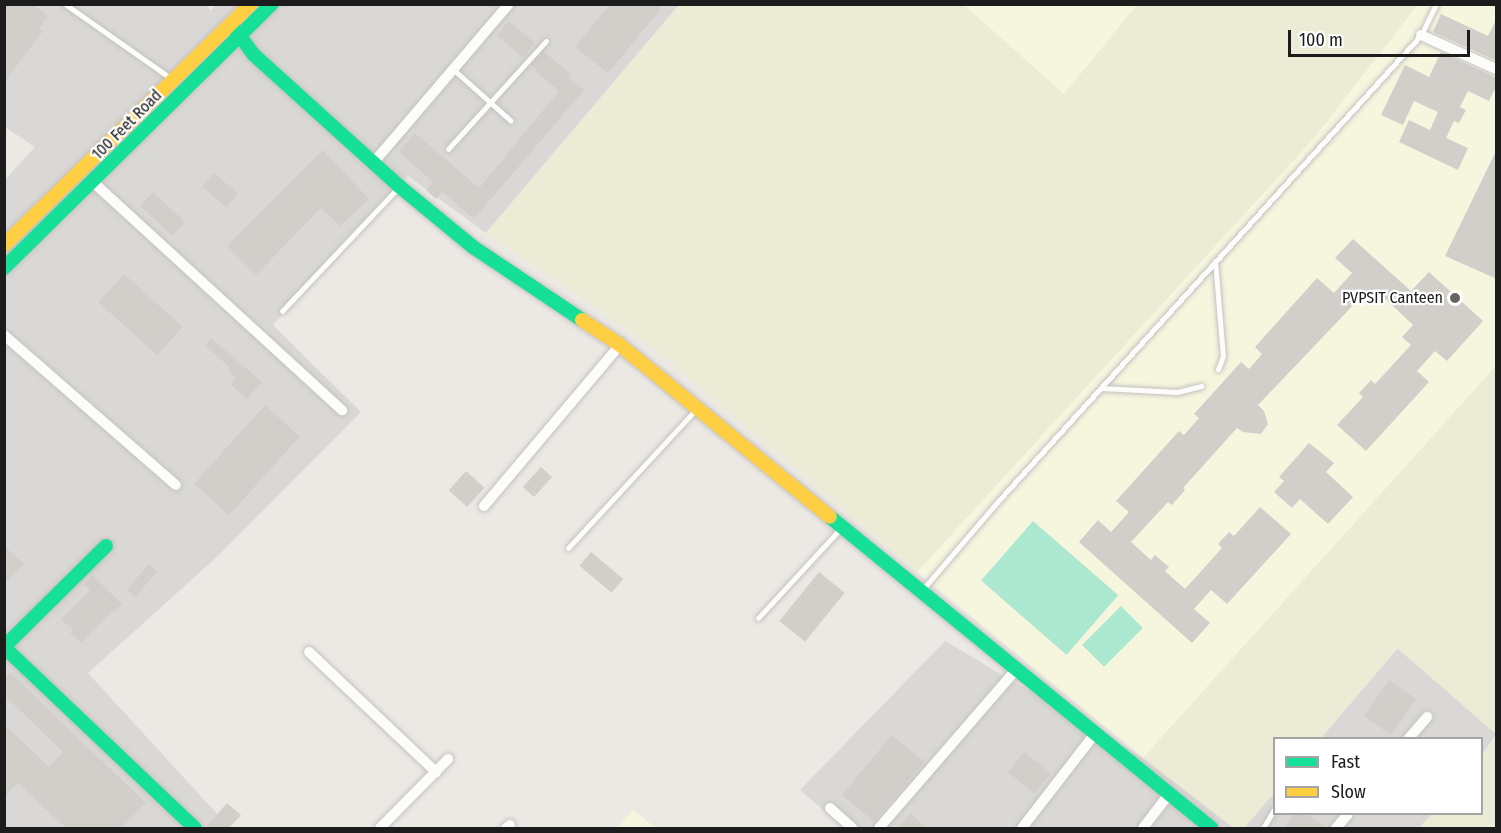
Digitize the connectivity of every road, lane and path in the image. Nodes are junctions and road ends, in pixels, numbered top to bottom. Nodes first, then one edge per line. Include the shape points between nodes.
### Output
1 (65, 4) edge
2 (251, 4) edge
3 (272, 4) edge
4 (509, 4) edge
5 (1436, 4) edge
6 (232, 24) junction
7 (1421, 35) junction
8 (240, 36) junction
9 (546, 41) dead end
10 (1497, 69) edge
11 (454, 70) junction
12 (174, 81) junction
13 (490, 102) junction
14 (511, 121) dead end
15 (448, 149) dead end
16 (374, 162) junction
17 (93, 183) junction
18 (399, 186) junction
19 (4, 245) edge
20 (1215, 261) junction
21 (4, 268) edge
22 (282, 311) dead end
23 (4, 335) edge
24 (620, 345) junction
25 (1218, 369) dead end
26 (1201, 387) dead end
27 (1101, 388) junction
28 (697, 408) junction
29 (342, 410) dead end
30 (176, 485) dead end
31 (484, 506) dead end
32 (843, 527) junction
33 (106, 546) dead end
34 (568, 548) dead end
35 (920, 592) junction
36 (758, 618) dead end
37 (309, 652) dead end
38 (1015, 670) junction
39 (1427, 717) dead end
40 (1094, 735) junction
41 (1410, 737) edge
42 (447, 759) dead end
43 (436, 772) junction
44 (1169, 794) junction
45 (830, 807) dead end
46 (1273, 813) edge
47 (1346, 815) edge
48 (186, 825) edge
49 (380, 828) edge
50 (852, 828) edge
51 (879, 828) edge
52 (1022, 828) edge
53 (1143, 828) edge
54 (1211, 828) edge
55 (1263, 828) edge
56 (1335, 828) edge

1 - 12 lane
2 - 6 street, 100 Feet Road
3 - 8 street, 100 Feet Road
4 - 11 street
5 - 7 lane
6 - 8 street
6 - 12 street, 100 Feet Road
7 - 10 street
7 - 20 lane
8 - 16 street via 254,55
8 - 17 street, 100 Feet Road
9 - 13 lane
11 - 13 lane
11 - 16 street
12 - 19 street, 100 Feet Road
13 - 14 lane
13 - 15 lane
16 - 18 street
17 - 21 street, 100 Feet Road
17 - 29 street
18 - 22 lane
18 - 24 street via 473,247
20 - 25 lane via 1223,356
20 - 27 lane
23 - 30 street
24 - 28 street
24 - 31 street
26 - 27 lane via 1178,392
27 - 35 lane
28 - 32 street
28 - 34 lane
32 - 35 street
32 - 36 lane
33 - 48 street via 4,646
35 - 38 street
37 - 43 street
38 - 40 street
38 - 51 street
39 - 41 street
40 - 44 street
40 - 52 street
42 - 43 street
43 - 49 street
44 - 53 street
44 - 54 street
45 - 50 street
46 - 55 lane
47 - 56 street

